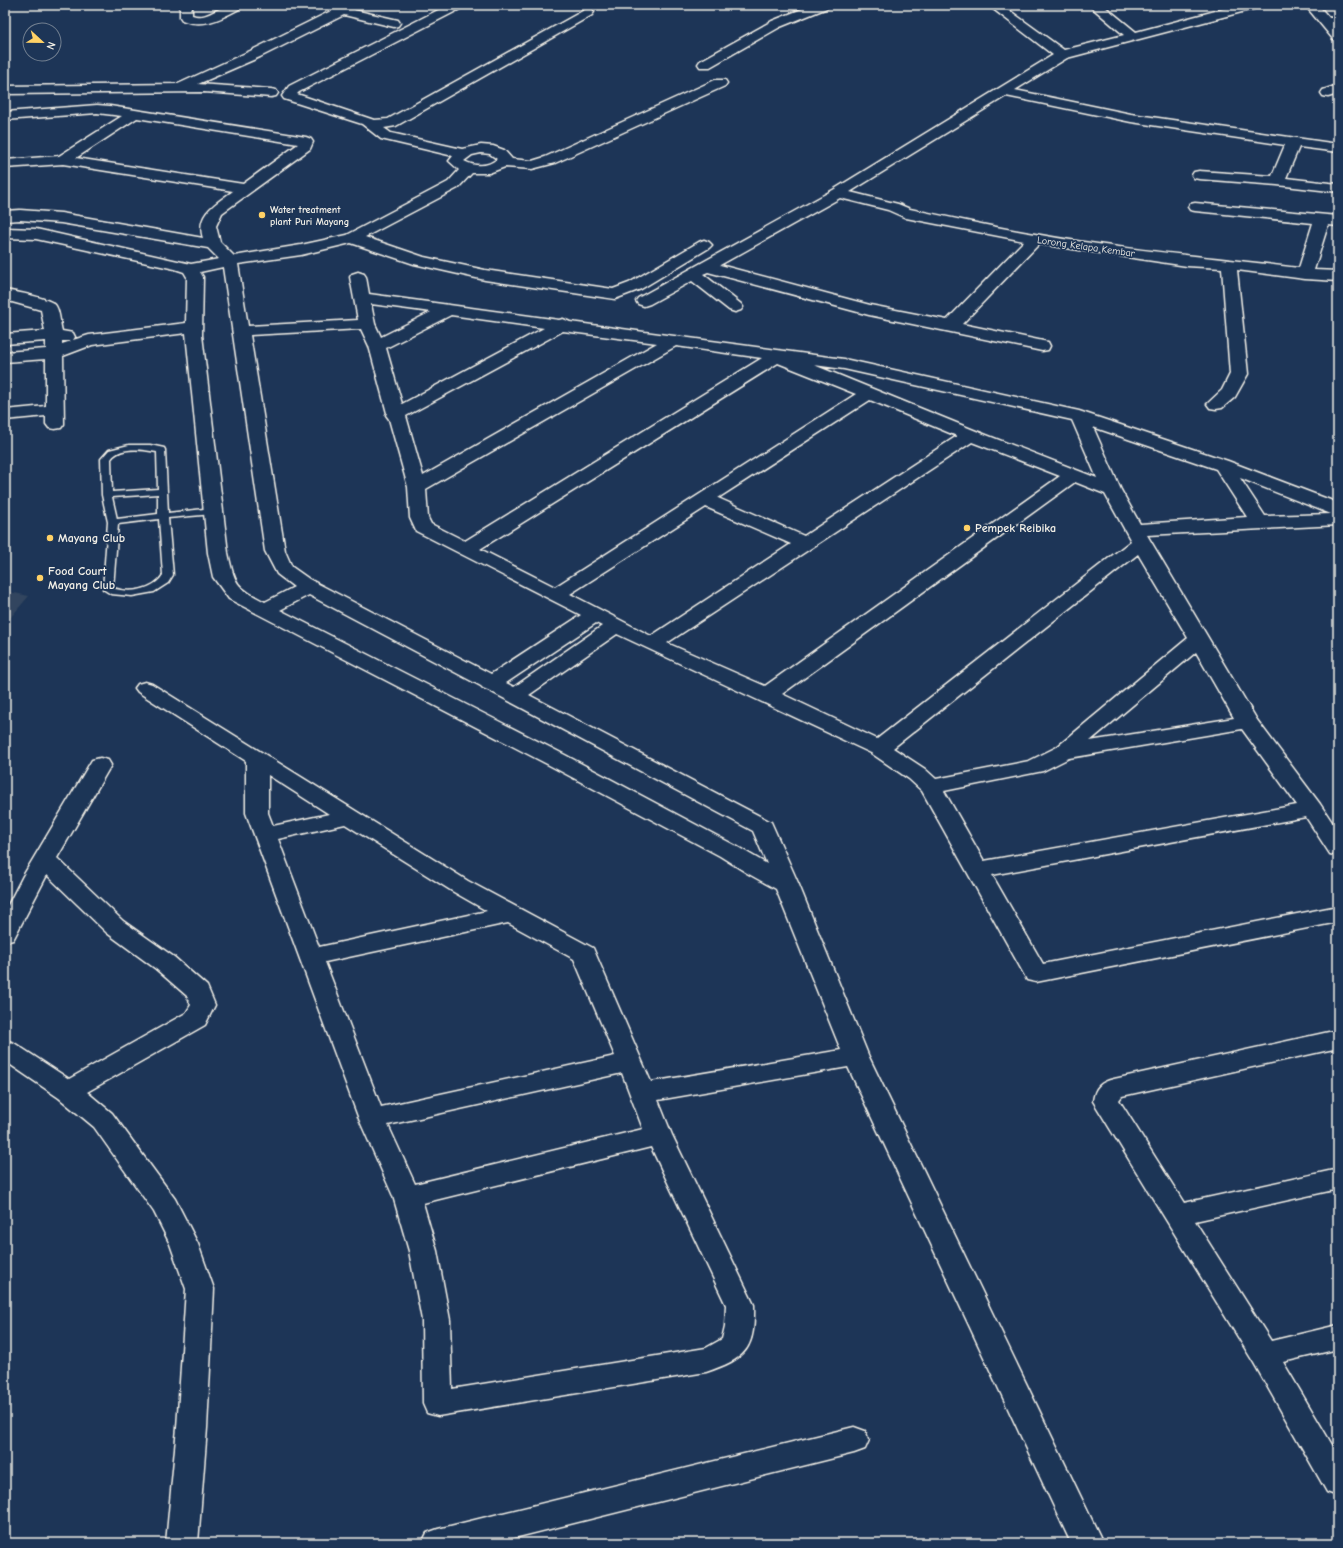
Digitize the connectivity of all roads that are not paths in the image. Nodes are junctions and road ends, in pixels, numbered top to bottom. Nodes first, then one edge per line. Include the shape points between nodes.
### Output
1 (186, 5) edge
2 (237, 5) edge
3 (458, 5) edge
4 (823, 5) edge
5 (994, 5) edge
6 (1095, 5) edge
7 (1253, 5) edge
8 (1311, 5) edge
9 (324, 6) edge
10 (348, 8) edge
11 (588, 12) dead end
12 (1332, 21) edge
13 (394, 23) dead end
14 (1133, 36) junction
15 (1338, 36) edge
16 (1062, 56) junction
17 (705, 64) dead end
18 (720, 83) dead end
19 (176, 89) junction
20 (5, 90) edge
21 (1003, 91) junction
22 (271, 94) dead end
23 (134, 114) junction
24 (5, 116) edge
25 (371, 124) junction
26 (1294, 142) junction
27 (1338, 148) edge
28 (462, 154) junction
29 (63, 160) junction
30 (503, 162) junction
31 (5, 164) edge
32 (469, 168) junction
33 (1199, 175) dead end
34 (1277, 181) junction
35 (1338, 188) edge
36 (246, 189) junction
37 (838, 193) junction
38 (1195, 207) dead end
39 (5, 216) edge
40 (1322, 220) junction
41 (1338, 221) edge
42 (5, 233) edge
43 (352, 238) junction
44 (1035, 239) junction
45 (213, 244) junction
46 (704, 245) dead end
47 (230, 261) junction
48 (1229, 264) junction
49 (190, 269) junction
50 (699, 270) junction
51 (1305, 274) junction
52 (1338, 276) edge
53 (358, 277) dead end
54 (5, 295) edge
55 (361, 298) junction
56 (644, 301) dead end
57 (735, 307) dead end
58 (450, 309) junction
59 (367, 324) junction
60 (564, 324) junction
61 (951, 326) junction
62 (194, 327) junction
63 (240, 331) junction
64 (54, 335) junction
65 (5, 339) edge
66 (89, 340) junction
67 (675, 340) junction
68 (376, 346) junction
69 (1042, 346) dead end
70 (54, 352) junction
71 (777, 356) junction
72 (5, 357) edge
73 (868, 394) junction
74 (1216, 404) dead end
75 (5, 415) edge
76 (395, 415) junction
77 (1079, 416) junction
78 (970, 435) junction
79 (1222, 465) junction
80 (1073, 475) junction
81 (417, 487) junction
82 (1112, 490) junction
83 (162, 491) junction
84 (107, 495) junction
85 (704, 499) junction
86 (1338, 510) edge
87 (213, 511) junction
88 (163, 516) junction
89 (1338, 519) edge
90 (113, 522) junction
91 (1260, 522) junction
92 (1138, 536) junction
93 (806, 544) junction
94 (466, 549) junction
95 (309, 587) junction
96 (555, 594) junction
97 (265, 610) junction
98 (595, 615) junction
99 (615, 626) junction
100 (1199, 639) junction
101 (652, 644) junction
102 (490, 684) junction
103 (145, 688) dead end
104 (767, 695) junction
105 (514, 696) junction
106 (1247, 722) junction
107 (879, 748) junction
108 (1063, 752) junction
109 (257, 758) junction
110 (100, 765) dead end
111 (931, 787) junction
112 (1312, 809) junction
113 (349, 816) junction
114 (266, 835) junction
115 (1338, 849) edge
116 (45, 859) junction
117 (978, 870) junction
118 (787, 885) junction
119 (511, 914) junction
120 (1338, 914) edge
121 (5, 934) edge
122 (312, 957) junction
123 (1338, 1040) edge
124 (5, 1049) edge
125 (856, 1058) junction
126 (630, 1062) junction
127 (68, 1091) junction
128 (643, 1093) junction
129 (372, 1119) junction
130 (659, 1135) junction
131 (1338, 1179) edge
132 (407, 1196) junction
133 (1176, 1215) junction
134 (1338, 1336) edge
135 (1264, 1355) junction
136 (854, 1440) dead end
137 (1338, 1483) edge
138 (182, 1543) edge
139 (438, 1543) edge
140 (1087, 1543) edge

1 - 2 street via 186,17 190,20 208,19
3 - 25 street via 294,90 289,96
4 - 17 street via 776,24
5 - 16 street
6 - 14 street
7 - 14 street via 1203,13
8 - 12 street
9 - 10 street
10 - 13 street
10 - 19 street
11 - 25 street via 391,123
12 - 15 street
14 - 16 street
16 - 21 street
18 - 30 street via 550,160 532,165
19 - 20 street
19 - 22 street via 204,88
21 - 26 street via 1131,118
21 - 37 street
23 - 24 street via 97,109
23 - 29 street
23 - 36 street via 306,142 305,146
25 - 28 street via 386,136
26 - 27 street
26 - 34 street
28 - 30 street via 481,149 493,150 505,158
28 - 32 street via 456,161
29 - 31 street
29 - 36 street
30 - 32 street via 485,169
32 - 43 street via 453,185
33 - 34 street
34 - 35 street
36 - 45 street via 217,210 208,220 207,228
37 - 44 street, Lorong Kelapa Kembar via 893,207 906,213
37 - 50 street
38 - 40 street
39 - 45 street via 62,218
40 - 41 street
40 - 51 street
42 - 49 street via 36,234
43 - 46 street via 420,261 485,275 615,294 635,286
43 - 47 street via 301,250
44 - 48 street, Lorong Kelapa Kembar via 1187,261
44 - 61 street
45 - 47 street
47 - 49 street
47 - 63 street
48 - 51 street, Lorong Kelapa Kembar
48 - 74 street via 1239,374 1229,393
49 - 62 street via 195,277
50 - 56 street
50 - 57 street
50 - 61 street
51 - 52 street, Lorong Kelapa Kembar
53 - 55 street
54 - 64 street via 49,307
55 - 58 street
55 - 59 street
58 - 60 street
58 - 68 street
59 - 63 street
59 - 68 street
60 - 67 street
60 - 76 street
61 - 69 street
62 - 66 street
62 - 87 street
63 - 95 street via 275,550 284,570
64 - 65 street
64 - 66 street
64 - 70 street
66 - 70 street
67 - 71 street
67 - 81 street
68 - 76 street
70 - 72 street
70 - 75 street via 55,417
71 - 73 street
71 - 77 street via 833,362
71 - 94 street
73 - 78 street
73 - 85 street
76 - 81 street
77 - 79 street
77 - 82 street
78 - 80 street
78 - 93 street
79 - 86 street
79 - 91 street
80 - 82 street
80 - 104 street
81 - 94 street via 419,518 423,527
82 - 92 street
83 - 84 lane
83 - 84 lane via 161,450 138,447 112,452 106,459
83 - 88 lane
84 - 90 lane
85 - 93 street
85 - 96 street
87 - 88 lane
87 - 97 street via 223,577 236,595
88 - 90 lane
88 - 90 lane via 168,576 162,586 147,591 114,592 108,589
89 - 91 street
91 - 92 street
92 - 100 street
92 - 107 street
93 - 101 street
94 - 96 street
95 - 97 street
95 - 102 street
96 - 98 street
97 - 118 street via 564,764
98 - 99 street
98 - 102 street
99 - 101 street
99 - 105 street
100 - 106 street
100 - 108 street
101 - 104 street
102 - 105 street
103 - 109 street
104 - 107 street
105 - 118 street via 764,827
106 - 108 street
106 - 112 street
107 - 111 street
108 - 111 street via 1035,766
109 - 113 street
109 - 114 street via 257,813
110 - 116 street
111 - 117 street
112 - 115 street
112 - 117 street
113 - 114 street
113 - 119 street via 460,886
114 - 122 street
116 - 121 street
116 - 127 street via 115,927 165,963 198,992 203,1005 196,1019
117 - 120 street via 1036,974
118 - 125 street
119 - 122 street
119 - 126 street via 584,954
122 - 129 street
123 - 133 street via 1114,1088 1107,1093 1106,1101
124 - 127 street
125 - 128 street
125 - 140 street
126 - 128 street
126 - 129 street
127 - 138 street via 103,1120 165,1206 184,1244 200,1290
128 - 130 street
129 - 132 street
130 - 132 street
130 - 132 street via 740,1305 741,1328 736,1342 723,1355 706,1360 438,1404 436,1320 423,1251
131 - 133 street
133 - 135 street
134 - 135 street
135 - 137 street
136 - 139 street

